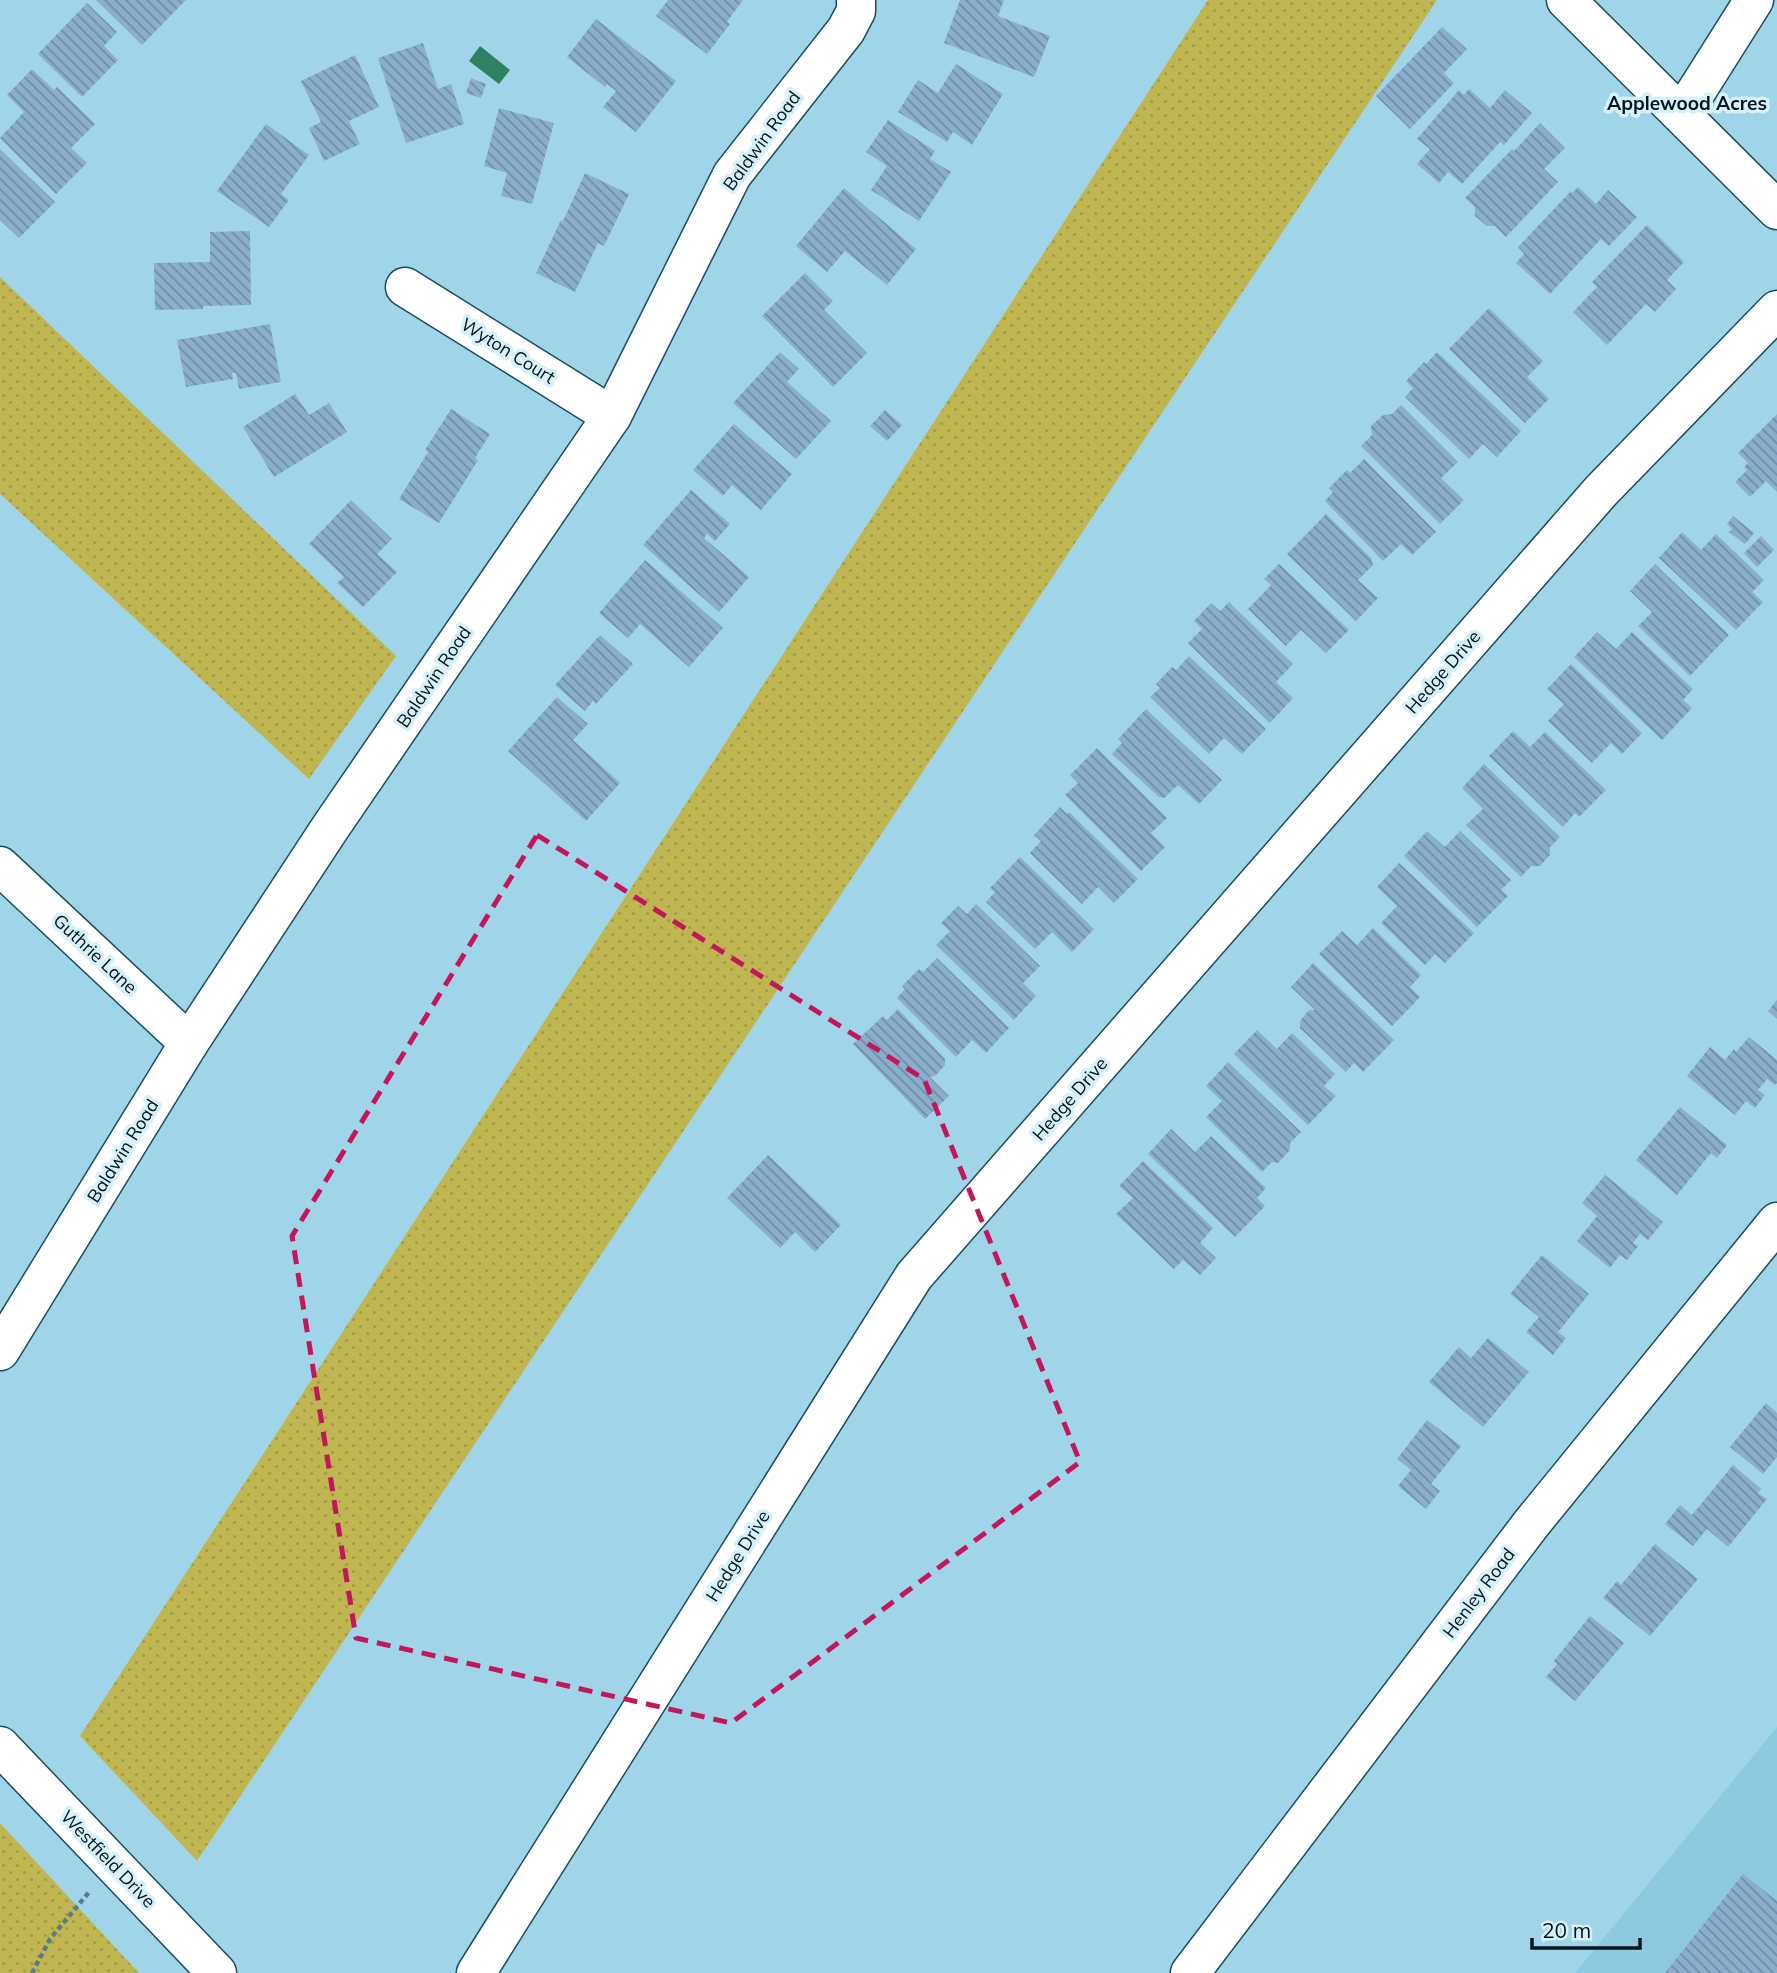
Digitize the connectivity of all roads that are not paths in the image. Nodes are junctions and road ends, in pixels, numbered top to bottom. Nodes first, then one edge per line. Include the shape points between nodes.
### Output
1 (856, 0) edge
2 (1566, 0) edge
3 (1754, 0) edge
4 (1682, 114) junction
5 (1777, 210) edge
6 (405, 287) dead end
7 (1777, 310) edge
8 (612, 416) junction
9 (0, 866) edge
10 (189, 1043) junction
11 (1777, 1222) edge
12 (0, 1351) edge
13 (0, 1746) edge
14 (217, 1973) edge
15 (476, 1973) edge
16 (1190, 1973) edge

1 - 8 street, Baldwin Road via 856,12 846,30 732,175
2 - 4 street
3 - 4 street
4 - 5 street
6 - 8 street, Wyton Court
7 - 15 street, Hedge Drive via 1592,502 914,1276
8 - 10 street, Baldwin Road
9 - 10 street, Guthrie Lane
10 - 12 street, Baldwin Road
11 - 16 street, Henley Road via 1531,1524
13 - 14 street, Westfield Drive

